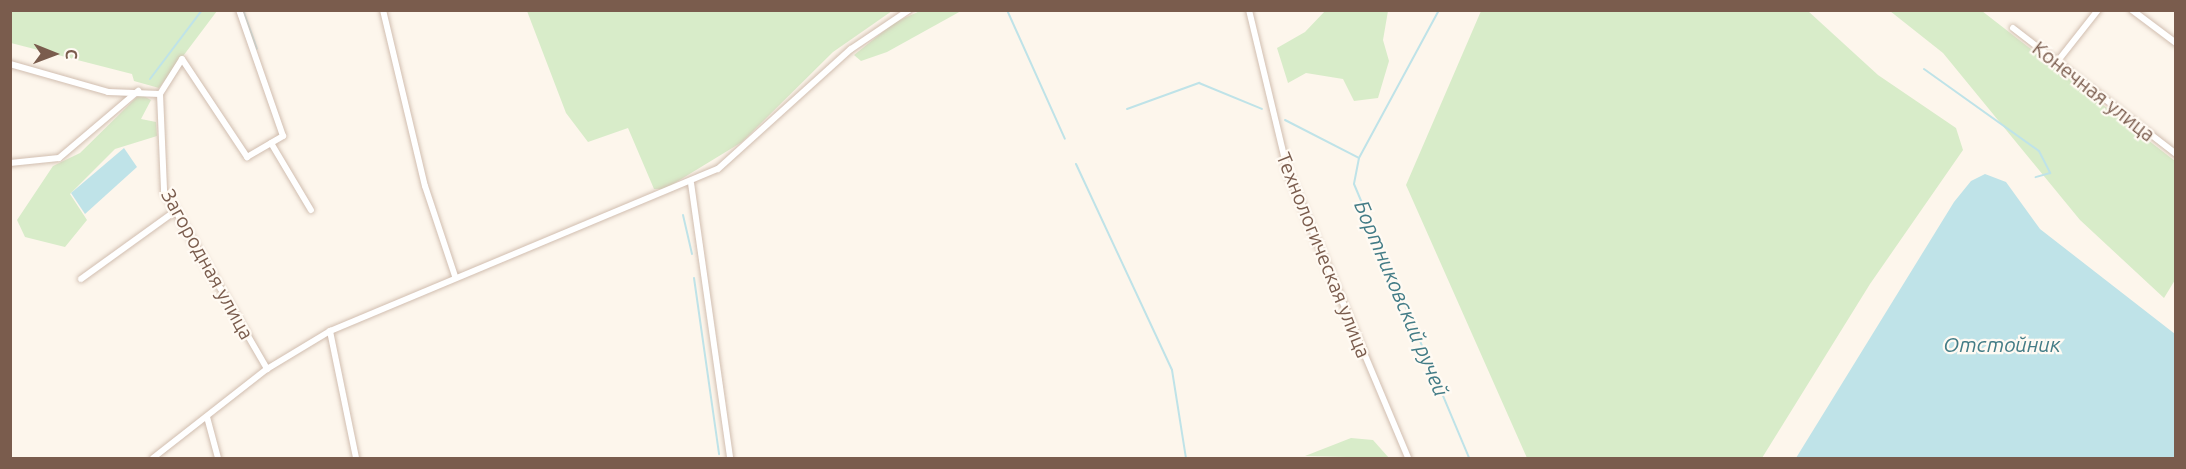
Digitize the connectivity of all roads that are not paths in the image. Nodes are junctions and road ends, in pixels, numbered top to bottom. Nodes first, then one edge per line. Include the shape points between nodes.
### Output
1 (238, 10) edge
2 (382, 10) edge
3 (909, 10) edge
4 (1249, 10) edge
5 (2098, 10) edge
6 (2132, 10) edge
7 (2013, 28) dead end
8 (2175, 43) edge
9 (2057, 62) junction
10 (10, 64) edge
11 (138, 90) junction
12 (160, 94) junction
13 (271, 143) junction
14 (2175, 154) edge
15 (10, 163) edge
16 (691, 183) junction
17 (312, 210) dead end
18 (174, 212) junction
19 (455, 276) junction
20 (81, 279) dead end
21 (330, 332) junction
22 (267, 369) junction
23 (207, 417) junction
24 (153, 459) edge
25 (218, 459) edge
26 (356, 459) edge
27 (730, 459) edge
28 (1408, 459) edge

1 - 13 street via 284,130
2 - 19 street via 425,186
3 - 16 street via 851,49 739,154
4 - 28 street, Технологическая улица via 1288,172
5 - 9 street
6 - 8 street
7 - 9 street, Конечная улица
9 - 14 street, Конечная улица
10 - 11 street via 108,92
11 - 12 street
11 - 15 street via 59,158
12 - 13 street via 182,59 247,157
12 - 18 street, Загородная улица via 161,173
13 - 17 street
16 - 19 street
16 - 27 street
18 - 20 street
18 - 22 street, Загородная улица
19 - 21 street
21 - 22 street
21 - 26 street
22 - 23 street
23 - 24 street
23 - 25 street

